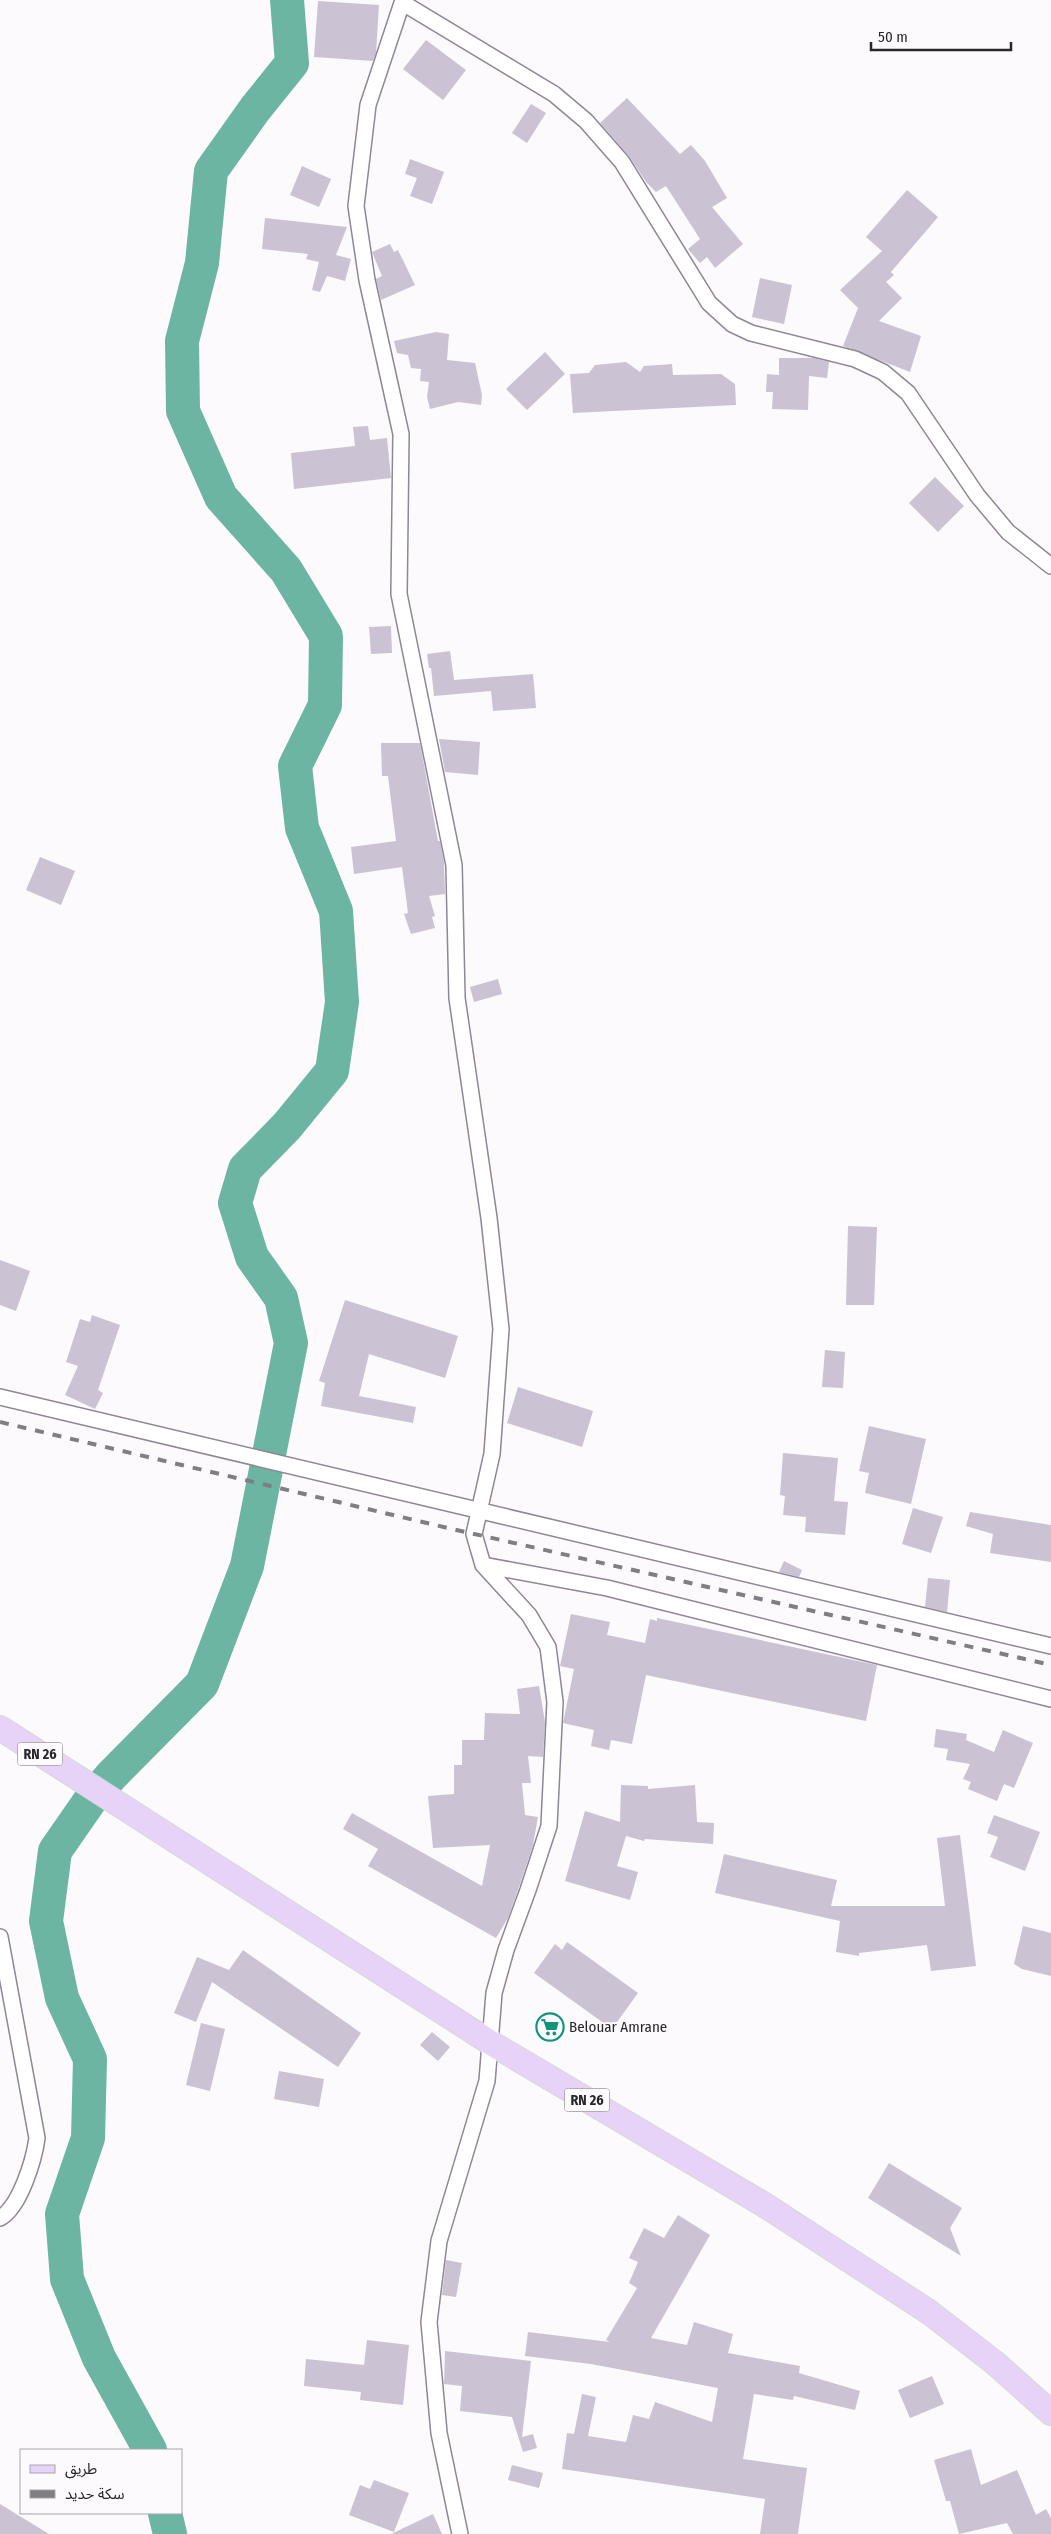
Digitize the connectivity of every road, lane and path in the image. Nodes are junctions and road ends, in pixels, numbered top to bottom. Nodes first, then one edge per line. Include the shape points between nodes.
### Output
1 (403, 1) edge
2 (1051, 566) edge
3 (0, 1397) edge
4 (481, 1512) junction
5 (483, 1565) junction
6 (1051, 1646) edge
7 (1051, 1699) edge
8 (1, 1735) edge
9 (0, 1937) edge
10 (491, 2043) junction
11 (0, 2218) edge
12 (1051, 2413) edge
13 (460, 2534) edge

1 - 2 street via 554,94 586,120 622,162 709,303 732,324 751,333 855,358 883,372 908,393 977,496 1008,532
1 - 4 street via 368,105 356,206 367,280 401,434 399,594 454,865 457,998 502,1328 492,1454
3 - 4 street
4 - 5 street via 474,1534
4 - 6 street
5 - 7 street via 608,1588
5 - 10 street via 529,1615 548,1647 555,1702 549,1826 494,1993
8 - 10 main road, RN 26 via 81,1780
9 - 11 street via 37,2138 34,2158 22,2188 8,2214
10 - 12 main road, RN 26 via 763,2204 929,2312 995,2363
10 - 13 street via 487,2081 439,2241 429,2322 438,2433

